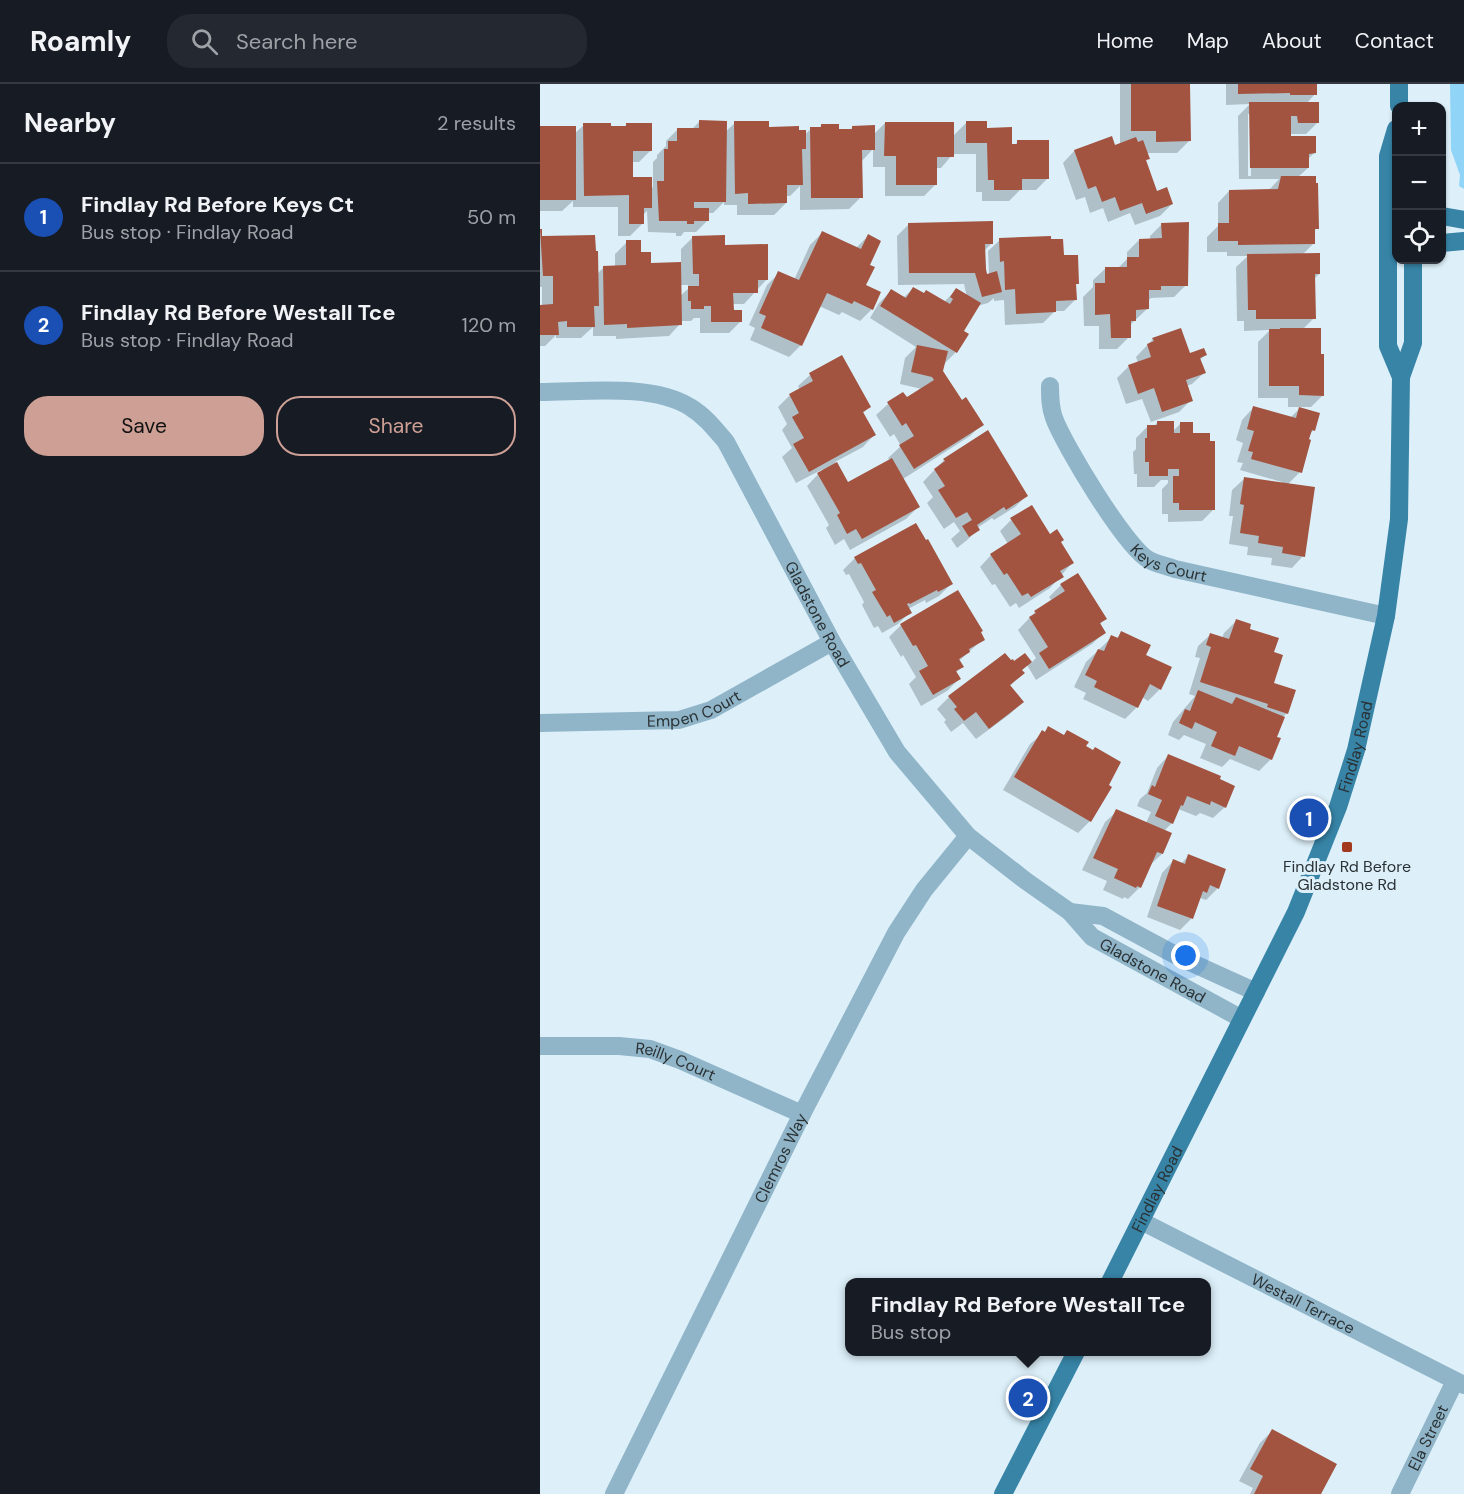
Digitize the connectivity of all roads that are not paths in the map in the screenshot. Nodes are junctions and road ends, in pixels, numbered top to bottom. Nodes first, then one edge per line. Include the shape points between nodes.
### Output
1 (1399, 84) edge
2 (1399, 102) edge
3 (1392, 142) edge
4 (1392, 217) edge
5 (1446, 217) edge
6 (1464, 220) edge
7 (1392, 241) edge
8 (1464, 241) edge
9 (1446, 244) edge
10 (1413, 264) edge
11 (1401, 377) junction
12 (1050, 386) dead end
13 (540, 392) edge
14 (1386, 616) junction
15 (832, 642) junction
16 (540, 723) edge
17 (968, 836) junction
18 (1070, 912) junction
19 (1256, 992) junction
20 (1242, 1019) junction
21 (540, 1046) edge
22 (802, 1114) junction
23 (1141, 1221) junction
24 (1112, 1278) edge
25 (1074, 1356) edge
26 (1460, 1383) edge
27 (614, 1494) edge
28 (1003, 1494) edge
29 (1400, 1494) edge

1 - 2 main road
3 - 4 main road, Findlay Road via 1388,156
5 - 6 main road
7 - 11 main road, Findlay Road via 1388,346
8 - 9 main road
10 - 11 main road, Findlay Road via 1413,343
11 - 14 main road, Findlay Road via 1399,519
12 - 14 street, Keys Court via 1054,419 1089,483 1129,541 1148,560
13 - 15 street, Gladstone Road via 641,391 665,396 701,415 726,442
14 - 19 main road, Findlay Road via 1356,750 1338,807 1296,912
15 - 16 street, Empen Court via 711,710 679,720
15 - 17 street, Gladstone Road via 897,752
17 - 18 street, Gladstone Road
17 - 22 street, Clemros Way via 896,933
18 - 19 street, Gladstone Road via 1103,916
18 - 20 street, Gladstone Road via 1092,937
19 - 20 main road, Findlay Road
20 - 23 main road, Findlay Road
21 - 22 street, Reilly Court via 650,1049
22 - 27 street, Clemros Way
23 - 24 main road, Findlay Road
23 - 26 street, Westall Terrace
25 - 28 main road
26 - 29 street, Ela Street

